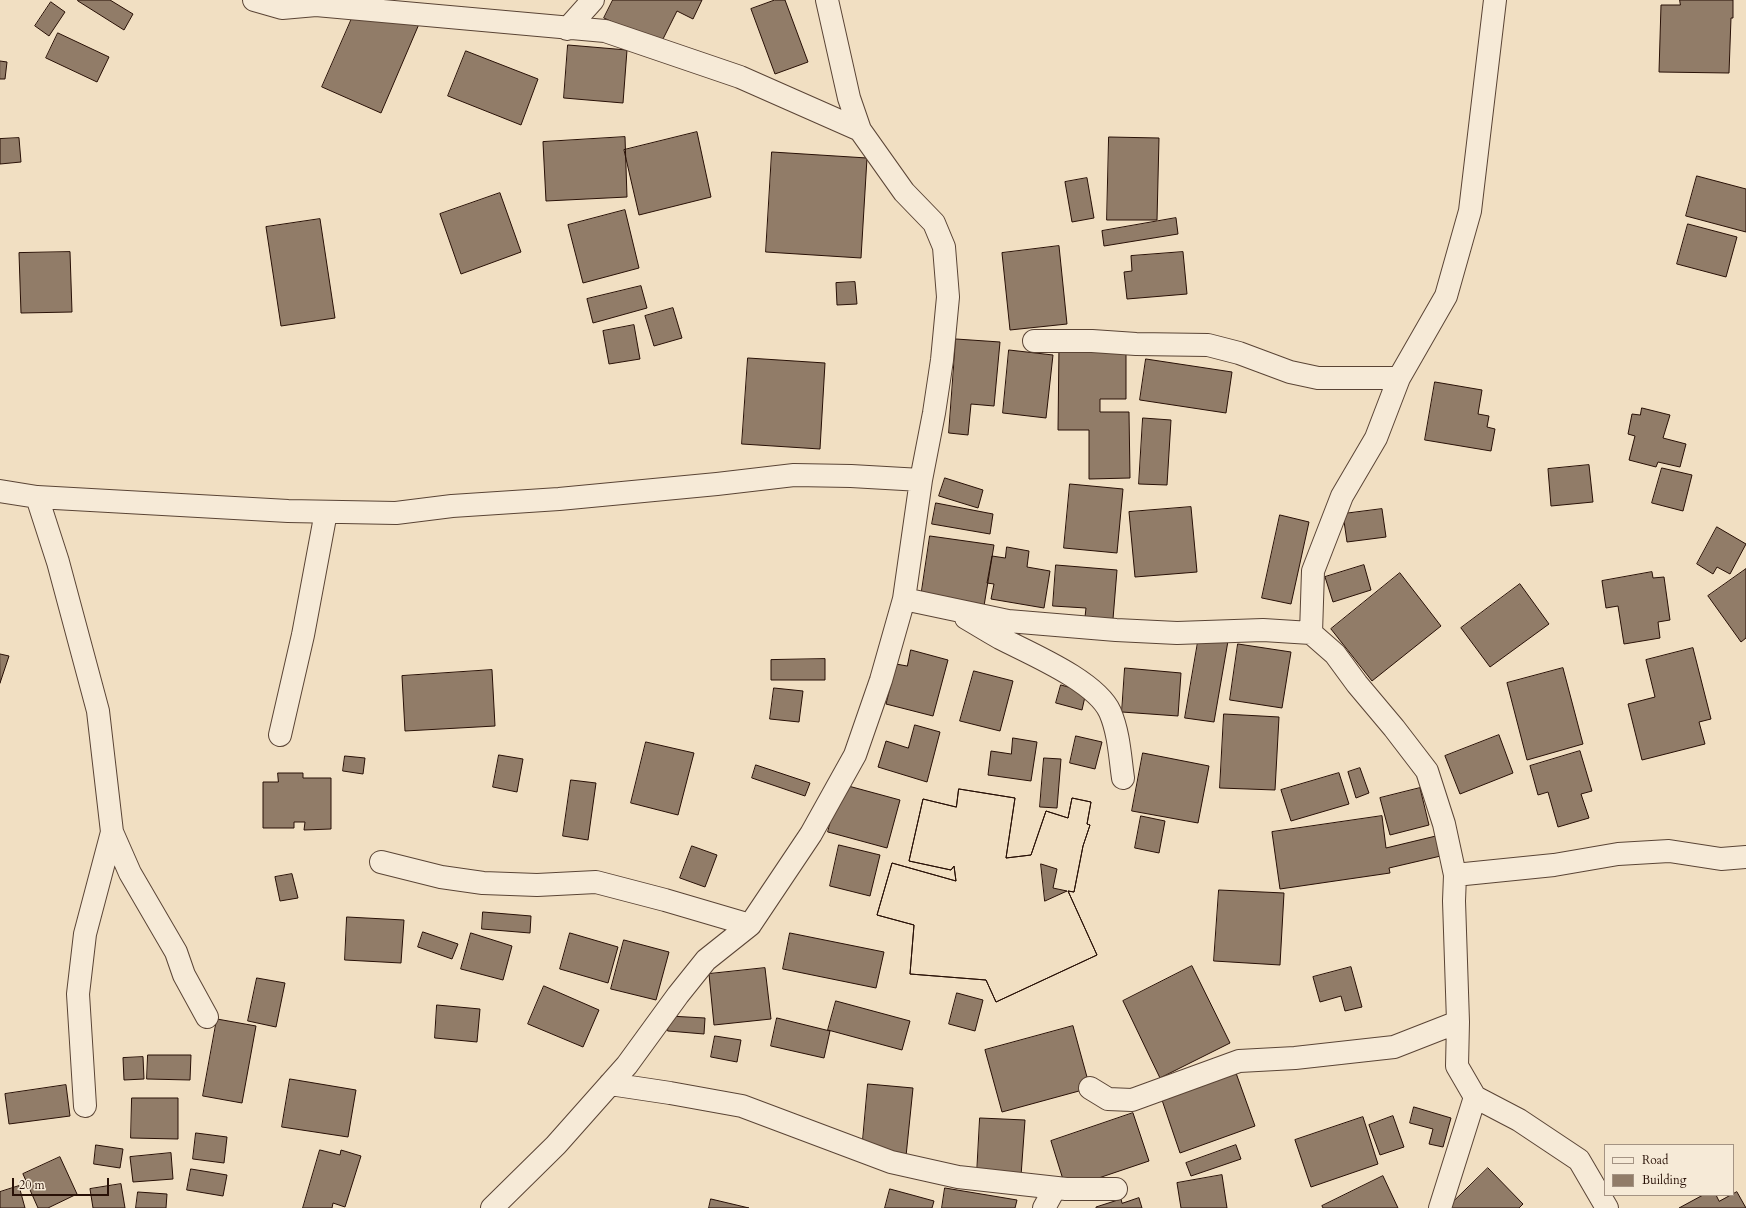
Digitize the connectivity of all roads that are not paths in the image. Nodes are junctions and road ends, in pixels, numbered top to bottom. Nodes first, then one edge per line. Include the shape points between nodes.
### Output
1 (254, 0) edge
2 (593, 0) edge
3 (827, 0) edge
4 (1495, 0) edge
5 (567, 29) junction
6 (860, 130) junction
7 (1034, 341) dead end
8 (1399, 378) junction
9 (921, 480) junction
10 (0, 491) edge
11 (37, 497) junction
12 (326, 512) junction
13 (904, 599) junction
14 (955, 611) junction
15 (1311, 633) junction
16 (280, 735) dead end
17 (1123, 778) dead end
18 (112, 832) junction
19 (1746, 857) edge
20 (381, 862) dead end
21 (1455, 875) junction
22 (750, 925) junction
23 (206, 1017) dead end
24 (1458, 1022) junction
25 (610, 1084) junction
26 (1090, 1088) dead end
27 (1475, 1097) junction
28 (85, 1106) dead end
29 (1055, 1188) junction
30 (1116, 1188) dead end
31 (492, 1208) edge
32 (1044, 1208) edge
33 (1440, 1208) edge
34 (1607, 1208) edge

1 - 5 street via 282,8 316,5
2 - 5 street
3 - 6 street via 849,98
4 - 8 street via 1470,211 1446,296
5 - 6 street via 605,32 740,77
6 - 9 street via 904,192 934,223 944,247 948,297 942,360
7 - 8 street via 1208,345 1239,353 1290,372 1318,378
8 - 15 street via 1376,438 1342,496 1313,571
9 - 12 street via 794,475 396,513
9 - 13 street
10 - 11 street
11 - 12 street
11 - 18 street via 58,562 98,711
12 - 16 street via 303,635
13 - 14 street
13 - 22 street via 881,680 855,755 811,834
14 - 15 street via 1008,621 1116,630 1177,633 1263,630
14 - 17 street via 998,637 1056,666 1096,693 1110,711 1115,726
15 - 21 street via 1335,654 1427,771 1444,824
18 - 23 street via 130,873 176,952 184,975
18 - 28 street via 85,934 78,994
19 - 21 street via 1721,859 1669,851 1633,853
20 - 22 street via 441,877 483,883 537,885 596,882
21 - 24 street
22 - 25 street via 706,960 628,1065
24 - 26 street via 1394,1047 1295,1058 1238,1060 1132,1100 1108,1099
24 - 27 street via 1458,1066
25 - 29 street via 742,1106 891,1162 958,1176
25 - 31 street via 556,1145
27 - 33 street
27 - 34 street via 1519,1120 1579,1160
29 - 30 street
29 - 32 street

